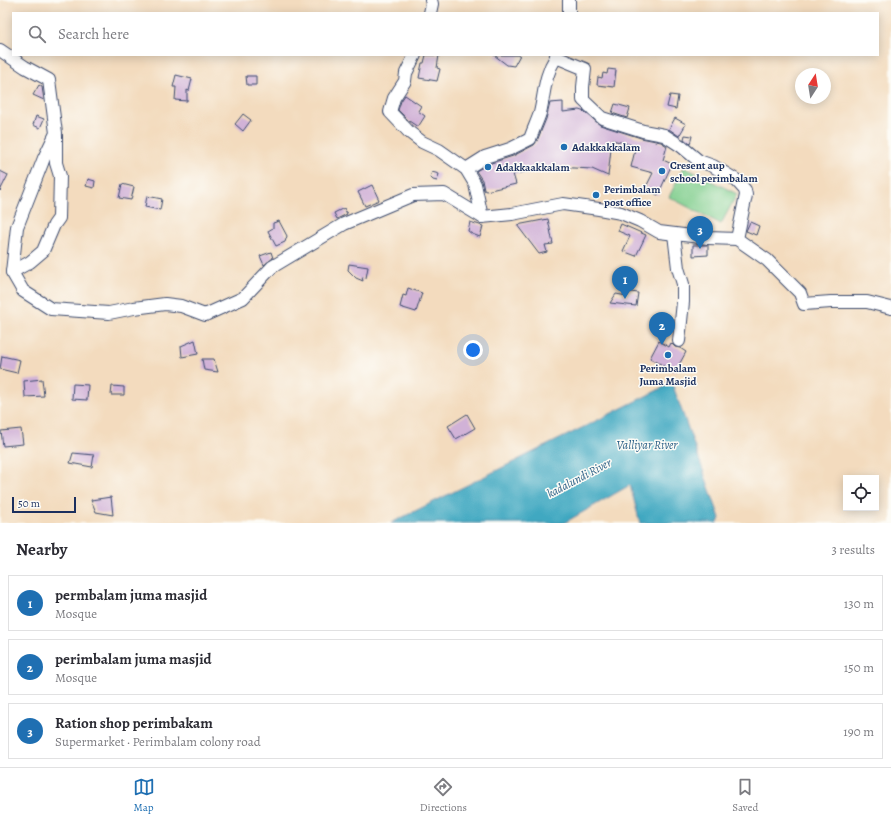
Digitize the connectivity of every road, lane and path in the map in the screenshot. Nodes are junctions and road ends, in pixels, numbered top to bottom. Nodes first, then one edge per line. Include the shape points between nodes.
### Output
1 (431, 0) edge
2 (569, 0) edge
3 (430, 12) edge
4 (570, 12) edge
5 (0, 50) edge
6 (414, 56) edge
7 (556, 56) edge
8 (56, 133) junction
9 (466, 169) junction
10 (482, 217) junction
11 (674, 234) junction
12 (737, 239) junction
13 (12, 272) junction
14 (891, 308) edge
15 (679, 342) dead end

1 - 3 street
2 - 4 street
5 - 8 street via 49,80
6 - 9 street via 390,112 422,142 440,150
7 - 9 street via 549,68 540,112 530,139
7 - 12 street via 585,69 583,100 602,118 664,135 699,161 736,180 746,195
8 - 13 street via 17,227
8 - 13 street via 56,163 60,176 59,218 43,251
9 - 10 street via 475,184
10 - 11 street via 563,204 621,213 659,232
10 - 13 street via 444,194 413,195 344,224 272,267 243,298 205,315 181,306 165,304 109,313 51,309 22,291
11 - 12 street
11 - 15 street via 678,268 683,284
12 - 14 street via 767,260 800,293 804,304 867,302

